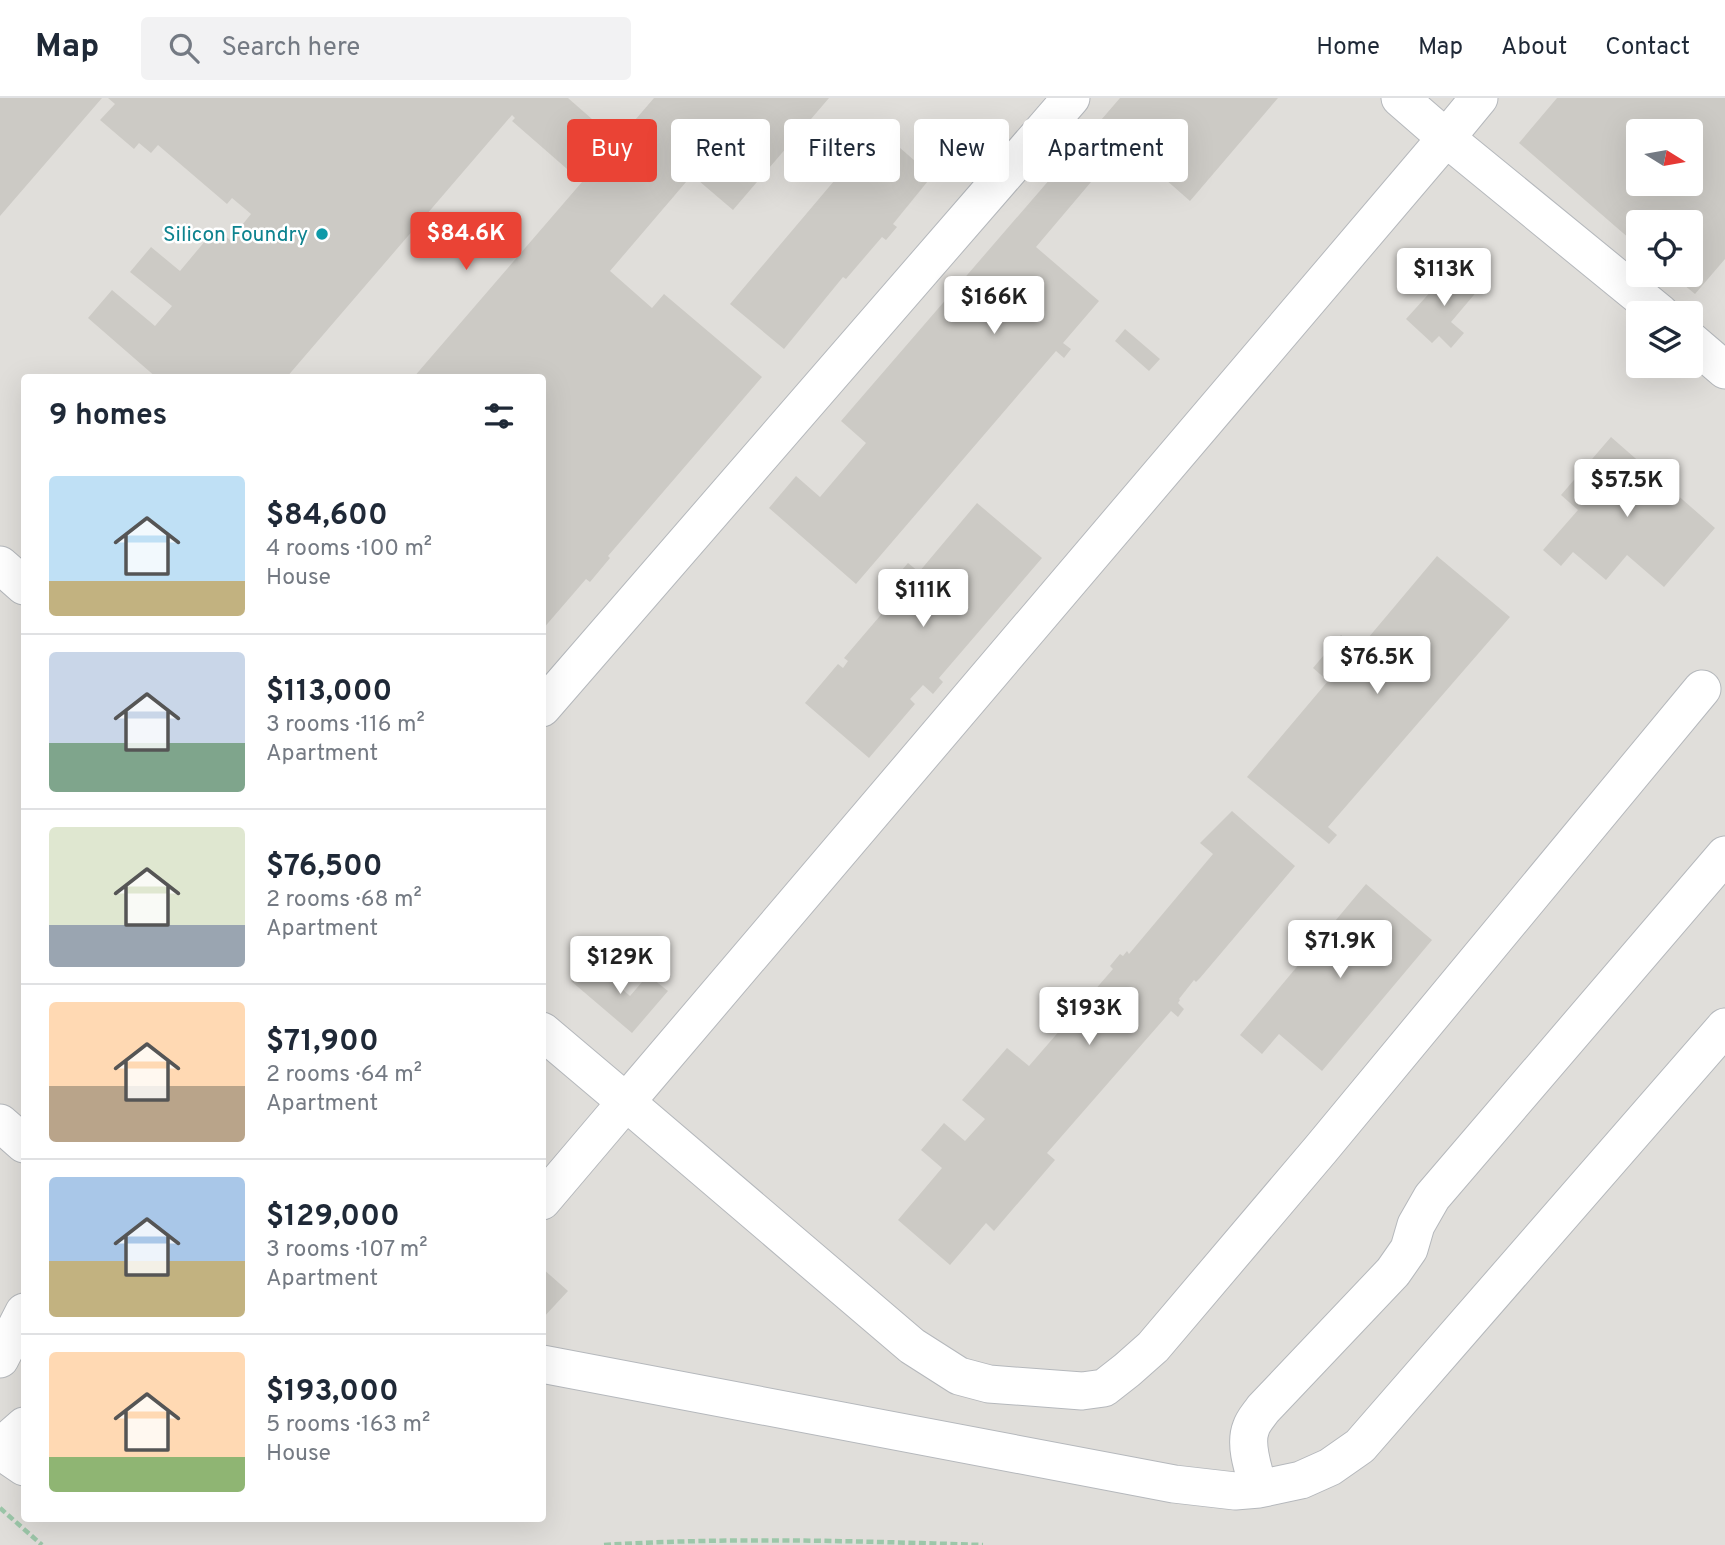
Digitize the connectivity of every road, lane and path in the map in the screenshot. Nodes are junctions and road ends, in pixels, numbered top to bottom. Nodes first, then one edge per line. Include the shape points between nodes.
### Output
1 (1071, 98) edge
2 (1400, 98) edge
3 (1479, 98) edge
4 (1446, 138) junction
5 (1645, 301) edge
6 (1703, 351) edge
7 (1725, 370) edge
8 (0, 565) edge
9 (21, 583) edge
10 (1702, 689) dead end
11 (546, 703) edge
12 (1725, 855) edge
13 (1725, 1027) edge
14 (546, 1034) edge
15 (626, 1102) junction
16 (0, 1123) edge
17 (21, 1141) edge
18 (546, 1196) edge
19 (21, 1314) edge
20 (21, 1318) edge
21 (0, 1326) edge
22 (0, 1359) edge
23 (546, 1365) edge
24 (21, 1429) edge
25 (0, 1445) edge
26 (0, 1453) edge
27 (21, 1465) edge
28 (1259, 1489) junction
29 (0, 1508) edge
30 (42, 1545) edge
31 (604, 1545) edge
32 (983, 1545) edge

1 - 11 lane
2 - 4 lane
3 - 4 lane
4 - 5 lane
4 - 15 lane
6 - 7 lane
8 - 9 lane
10 - 15 lane via 1153,1346 1104,1388 1082,1391 1002,1385 959,1376 912,1346
12 - 28 lane via 1433,1197 1393,1272 1263,1409 1249,1436
13 - 28 lane via 1360,1446 1301,1480
14 - 15 lane
15 - 18 lane
16 - 17 lane
19 - 21 lane
20 - 22 lane
23 - 28 lane via 1174,1484
24 - 25 lane
26 - 27 lane
29 - 30 path
31 - 32 path via 762,1540

